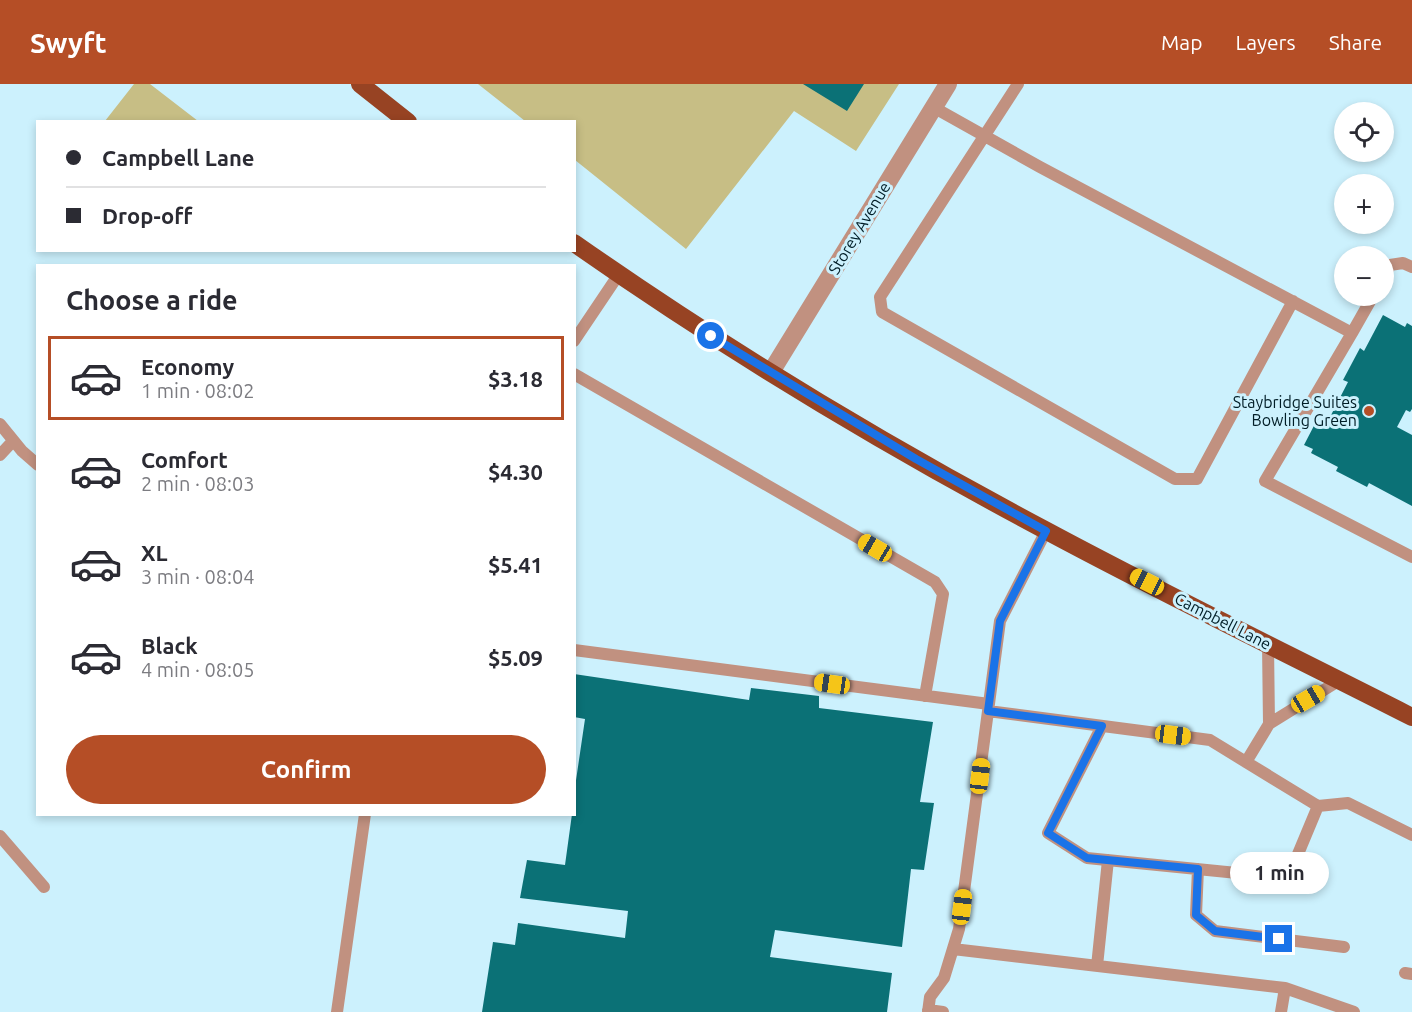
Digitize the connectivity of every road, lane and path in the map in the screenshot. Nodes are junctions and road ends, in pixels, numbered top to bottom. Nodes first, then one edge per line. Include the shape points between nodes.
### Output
1 (360, 84) edge
2 (948, 84) edge
3 (1018, 84) edge
4 (933, 107) junction
5 (405, 120) edge
6 (985, 136) junction
7 (576, 244) edge
8 (1394, 264) edge
9 (1412, 267) edge
10 (619, 274) junction
11 (1293, 302) junction
12 (1367, 306) edge
13 (1352, 333) junction
14 (576, 337) edge
15 (771, 372) junction
16 (576, 376) edge
17 (0, 424) edge
18 (13, 441) junction
19 (0, 455) edge
20 (36, 463) edge
21 (1046, 531) junction
22 (1412, 557) edge
23 (1268, 644) junction
24 (576, 650) edge
25 (1340, 680) junction
26 (925, 696) junction
27 (989, 708) junction
28 (1412, 717) edge
29 (1269, 724) junction
30 (1102, 726) junction
31 (1246, 762) junction
32 (1318, 806) junction
33 (365, 816) edge
34 (1412, 835) edge
35 (0, 836) edge
36 (1108, 860) junction
37 (1198, 869) junction
38 (44, 887) dead end
39 (1344, 947) dead end
40 (953, 949) junction
41 (1097, 966) junction
42 (1285, 988) junction
43 (928, 1011) edge
44 (337, 1012) edge
45 (943, 1012) edge
46 (1281, 1012) edge
47 (1354, 1012) edge

1 - 5 main road
2 - 4 street, Storey Avenue
3 - 6 lane
4 - 6 lane
4 - 15 street, Storey Avenue
6 - 11 lane
6 - 11 lane via 880,297 882,312 1175,479 1197,479
7 - 10 main road, Campbell Lane
8 - 9 lane via 1403,262
10 - 14 lane
10 - 15 main road, Campbell Lane
11 - 13 lane
12 - 13 lane
13 - 22 lane via 1265,481
15 - 21 main road, Campbell Lane
16 - 26 lane via 935,582 943,594
17 - 18 lane
18 - 19 lane
18 - 20 lane
21 - 23 main road, Campbell Lane
21 - 27 lane via 1000,621
23 - 25 main road, Campbell Lane
23 - 29 lane
24 - 26 lane
25 - 28 main road, Campbell Lane
25 - 29 lane
26 - 27 lane
27 - 30 lane
27 - 40 lane
29 - 31 lane
30 - 31 lane via 1210,740
30 - 36 lane via 1048,833 1087,858
31 - 32 lane
32 - 34 lane via 1348,802
32 - 37 lane via 1288,878
33 - 44 lane
35 - 38 lane
36 - 37 lane
36 - 41 lane
37 - 39 lane via 1196,915 1215,931
40 - 41 lane
40 - 43 lane via 944,978 930,996
41 - 42 lane
42 - 46 lane
42 - 47 lane
43 - 45 lane

